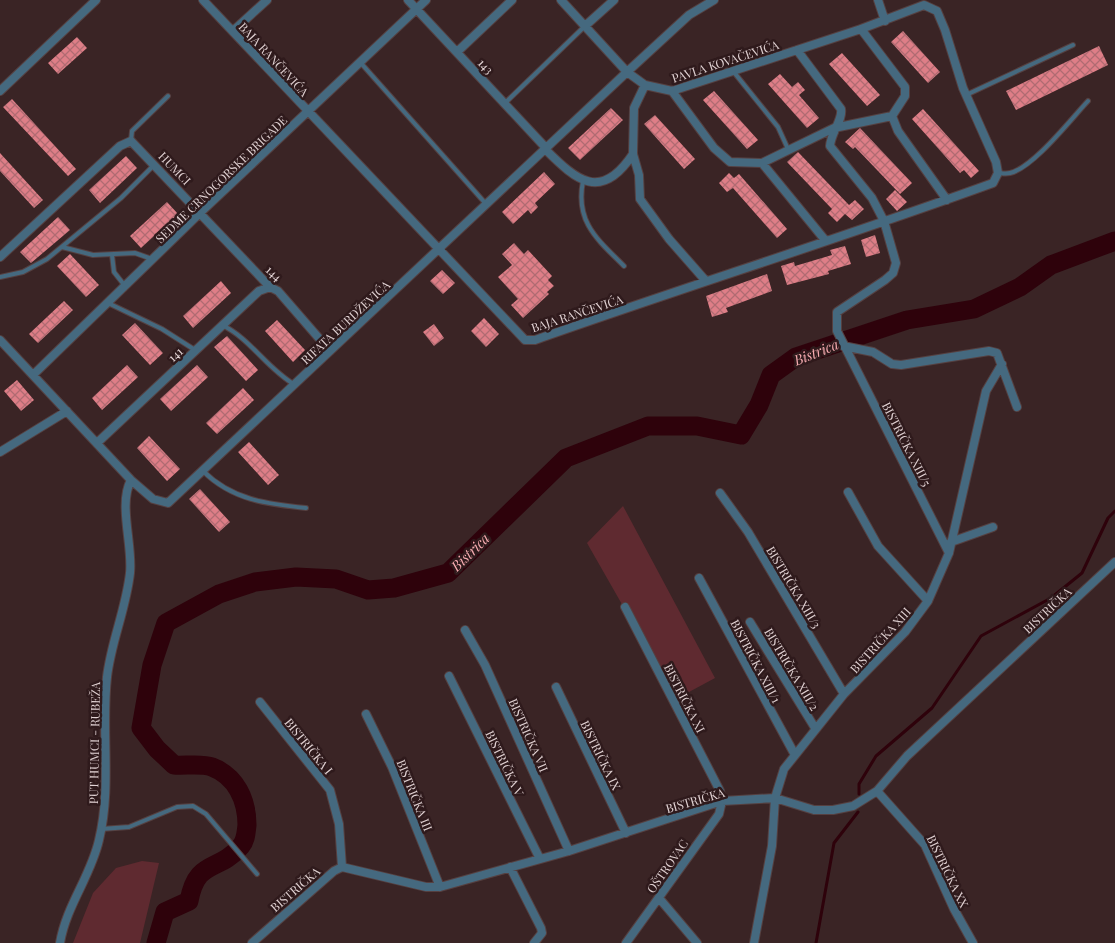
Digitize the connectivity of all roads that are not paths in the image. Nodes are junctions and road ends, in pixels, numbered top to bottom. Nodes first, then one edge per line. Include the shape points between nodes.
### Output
1 (96, 0) edge
2 (203, 0) edge
3 (267, 0) edge
4 (408, 0) edge
5 (426, 0) edge
6 (512, 0) edge
7 (561, 0) edge
8 (614, 0) edge
9 (714, 0) edge
10 (878, 0) edge
11 (926, 4) edge
12 (416, 9) junction
13 (885, 20) junction
14 (585, 26) junction
15 (861, 29) junction
16 (233, 32) junction
17 (1073, 45) dead end
18 (797, 50) junction
19 (457, 52) junction
20 (360, 62) junction
21 (733, 71) junction
22 (627, 72) junction
23 (645, 85) junction
24 (0, 91) edge
25 (672, 92) junction
26 (966, 95) junction
27 (168, 96) dead end
28 (1088, 101) dead end
29 (505, 103) junction
30 (308, 112) junction
31 (892, 116) junction
32 (834, 128) junction
33 (131, 141) junction
34 (546, 148) junction
35 (788, 149) junction
36 (633, 154) junction
37 (762, 163) junction
38 (155, 164) junction
39 (998, 173) junction
40 (583, 181) junction
41 (947, 200) junction
42 (486, 204) junction
43 (201, 212) junction
44 (884, 221) junction
45 (825, 240) junction
46 (62, 247) junction
47 (438, 249) junction
48 (112, 255) junction
49 (0, 257) edge
50 (153, 259) junction
51 (624, 266) dead end
52 (0, 277) edge
53 (706, 280) junction
54 (125, 286) junction
55 (270, 286) junction
56 (108, 303) junction
57 (222, 325) junction
58 (0, 340) edge
59 (843, 346) junction
60 (195, 350) junction
61 (330, 351) junction
62 (1002, 364) junction
63 (33, 375) junction
64 (295, 385) junction
65 (1017, 407) dead end
66 (67, 410) junction
67 (97, 443) junction
68 (0, 452) edge
69 (203, 471) junction
70 (131, 480) junction
71 (848, 492) dead end
72 (720, 493) dead end
73 (306, 508) dead end
74 (993, 527) dead end
75 (951, 542) junction
76 (949, 554) junction
77 (1115, 562) edge
78 (698, 578) dead end
79 (928, 601) junction
80 (625, 607) dead end
81 (750, 622) dead end
82 (465, 630) dead end
83 (450, 676) dead end
84 (556, 687) dead end
85 (844, 694) junction
86 (260, 702) dead end
87 (366, 714) dead end
88 (815, 728) junction
89 (794, 755) junction
90 (877, 791) junction
91 (775, 798) junction
92 (722, 801) junction
93 (102, 828) junction
94 (626, 832) junction
95 (569, 851) junction
96 (540, 859) junction
97 (342, 867) junction
98 (510, 868) junction
99 (257, 874) dead end
100 (440, 887) junction
101 (658, 898) junction
102 (60, 943) edge
103 (252, 943) edge
104 (534, 943) edge
105 (626, 943) edge
106 (697, 943) edge
107 (754, 943) edge
108 (973, 943) edge

1 - 24 street
2 - 16 street, BAJA RANČEVIĆA
3 - 16 street
4 - 12 street, 143
5 - 12 street, SEDME CRNOGORSKE BRIGADE
6 - 19 street
7 - 14 street, PAVLA KOVAČEVIĆA
8 - 14 street
9 - 22 street, RIFATA BURDŽEVIĆA via 689,15
10 - 13 street
11 - 13 street, PAVLA KOVAČEVIĆA
11 - 26 street via 937,11
12 - 19 street, 143
12 - 20 street, SEDME CRNOGORSKE BRIGADE
13 - 15 street, PAVLA KOVAČEVIĆA
14 - 22 street, PAVLA KOVAČEVIĆA
14 - 29 lane
15 - 18 street, PAVLA KOVAČEVIĆA
15 - 31 street via 904,87 905,96
16 - 30 street, BAJA RANČEVIĆA
17 - 26 lane
18 - 21 street, PAVLA KOVAČEVIĆA
18 - 32 street via 841,109
19 - 29 street, 143
20 - 30 street, SEDME CRNOGORSKE BRIGADE
20 - 42 lane
21 - 25 street, PAVLA KOVAČEVIĆA
21 - 35 lane via 778,127
22 - 23 street, PAVLA KOVAČEVIĆA
22 - 34 street, RIFATA BURDŽEVIĆA
23 - 25 street, PAVLA KOVAČEVIĆA
23 - 36 street via 634,108
25 - 37 street via 714,148 730,162
26 - 39 street
27 - 33 lane via 132,131
28 - 39 lane via 1023,166 1010,173
29 - 34 street, 143
30 - 43 street, SEDME CRNOGORSKE BRIGADE
30 - 47 street, BAJA RANČEVIĆA
31 - 32 street
31 - 41 street via 898,131
32 - 35 street
32 - 44 street via 830,146 872,198
33 - 38 street, HUMCI
33 - 49 street via 120,146
34 - 40 street, 143 via 569,173
34 - 42 street, RIFATA BURDŽEVIĆA
35 - 37 street
36 - 40 street via 617,175 607,181
36 - 53 street via 639,175 640,200
37 - 45 street
38 - 43 street, HUMCI
38 - 46 lane via 121,198
39 - 41 street, BAJA RANČEVIĆA via 993,183
40 - 51 lane via 580,198 586,222
41 - 44 street, BAJA RANČEVIĆA
42 - 47 street, RIFATA BURDŽEVIĆA
43 - 50 street, SEDME CRNOGORSKE BRIGADE
43 - 55 street, 144
44 - 45 street, BAJA RANČEVIĆA
44 - 59 street, BISTRIČKA XIII/5 via 896,263 893,273 837,312 836,331
45 - 53 street, BAJA RANČEVIĆA
46 - 48 lane via 83,253
46 - 52 lane via 31,269
47 - 53 street, BAJA RANČEVIĆA via 525,340 535,340
47 - 61 street, RIFATA BURDŽEVIĆA
48 - 50 lane via 136,253
48 - 54 lane via 114,272
50 - 54 street, SEDME CRNOGORSKE BRIGADE
54 - 56 street, SEDME CRNOGORSKE BRIGADE
55 - 57 street, 141 via 259,291
55 - 61 street, 144
56 - 60 lane via 162,329
56 - 63 street, SEDME CRNOGORSKE BRIGADE
57 - 60 street, 141
57 - 64 lane via 237,334 267,365
58 - 63 street, RIFATA BURDŽEVIĆA
59 - 62 street via 873,352 892,364 989,351 997,353
59 - 76 street, BISTRIČKA XIII/5
60 - 67 street, 141
61 - 64 street, RIFATA BURDŽEVIĆA
62 - 65 street
62 - 75 street, BISTRIČKA XIII via 986,391
63 - 66 street, RIFATA BURDŽEVIĆA
64 - 69 street, RIFATA BURDŽEVIĆA
66 - 67 street, RIFATA BURDŽEVIĆA
66 - 68 street
67 - 70 street, RIFATA BURDŽEVIĆA
69 - 70 street, RIFATA BURDŽEVIĆA via 173,500 164,504
69 - 73 lane via 224,488 246,498
70 - 93 street, PUT HUMCI - RUBEŽA via 126,500 130,574 107,677
71 - 79 street via 878,546
72 - 85 street, BISTRIČKA XIII/3 via 748,532
74 - 75 street
75 - 76 street, BISTRIČKA XIII
76 - 79 street, BISTRIČKA XIII
77 - 90 street, BISTRIČKA via 907,756
78 - 89 street, BISTRIČKA XIII/1
79 - 85 street, BISTRIČKA XIII via 905,632
80 - 92 street, BISTRIČKA XI via 720,791
81 - 88 street, BISTRIČKA XIII/2
82 - 95 street, BISTRIČKA VII via 485,665
83 - 96 street, BISTRIČKA V
84 - 94 street, BISTRIČKA IX
85 - 88 street, BISTRIČKA XIII
86 - 97 street, BISTRIČKA I via 330,790 339,824
87 - 100 street, BISTRIČKA III via 392,768
88 - 89 street, BISTRIČKA XIII
89 - 91 street, BISTRIČKA XIII via 784,769
90 - 91 street, BISTRIČKA via 852,806 833,810 814,810
90 - 108 street, BISTRIČKA XX via 925,845 946,894
91 - 92 street, BISTRIČKA
91 - 107 street, BISTRIČKA XIII via 772,846
92 - 94 street, BISTRIČKA
92 - 101 street, OŠTROVAC via 718,814
93 - 99 lane via 129,827 177,807 198,808
93 - 102 street, PUT HUMCI - RUBEŽA via 93,860 63,925
94 - 95 street, BISTRIČKA
95 - 96 street, BISTRIČKA
96 - 98 street, BISTRIČKA
97 - 100 street, BISTRIČKA via 426,887
97 - 103 street, BISTRIČKA
98 - 100 street, BISTRIČKA
98 - 104 street via 541,928 542,932
101 - 105 street, OŠTROVAC
101 - 106 street

